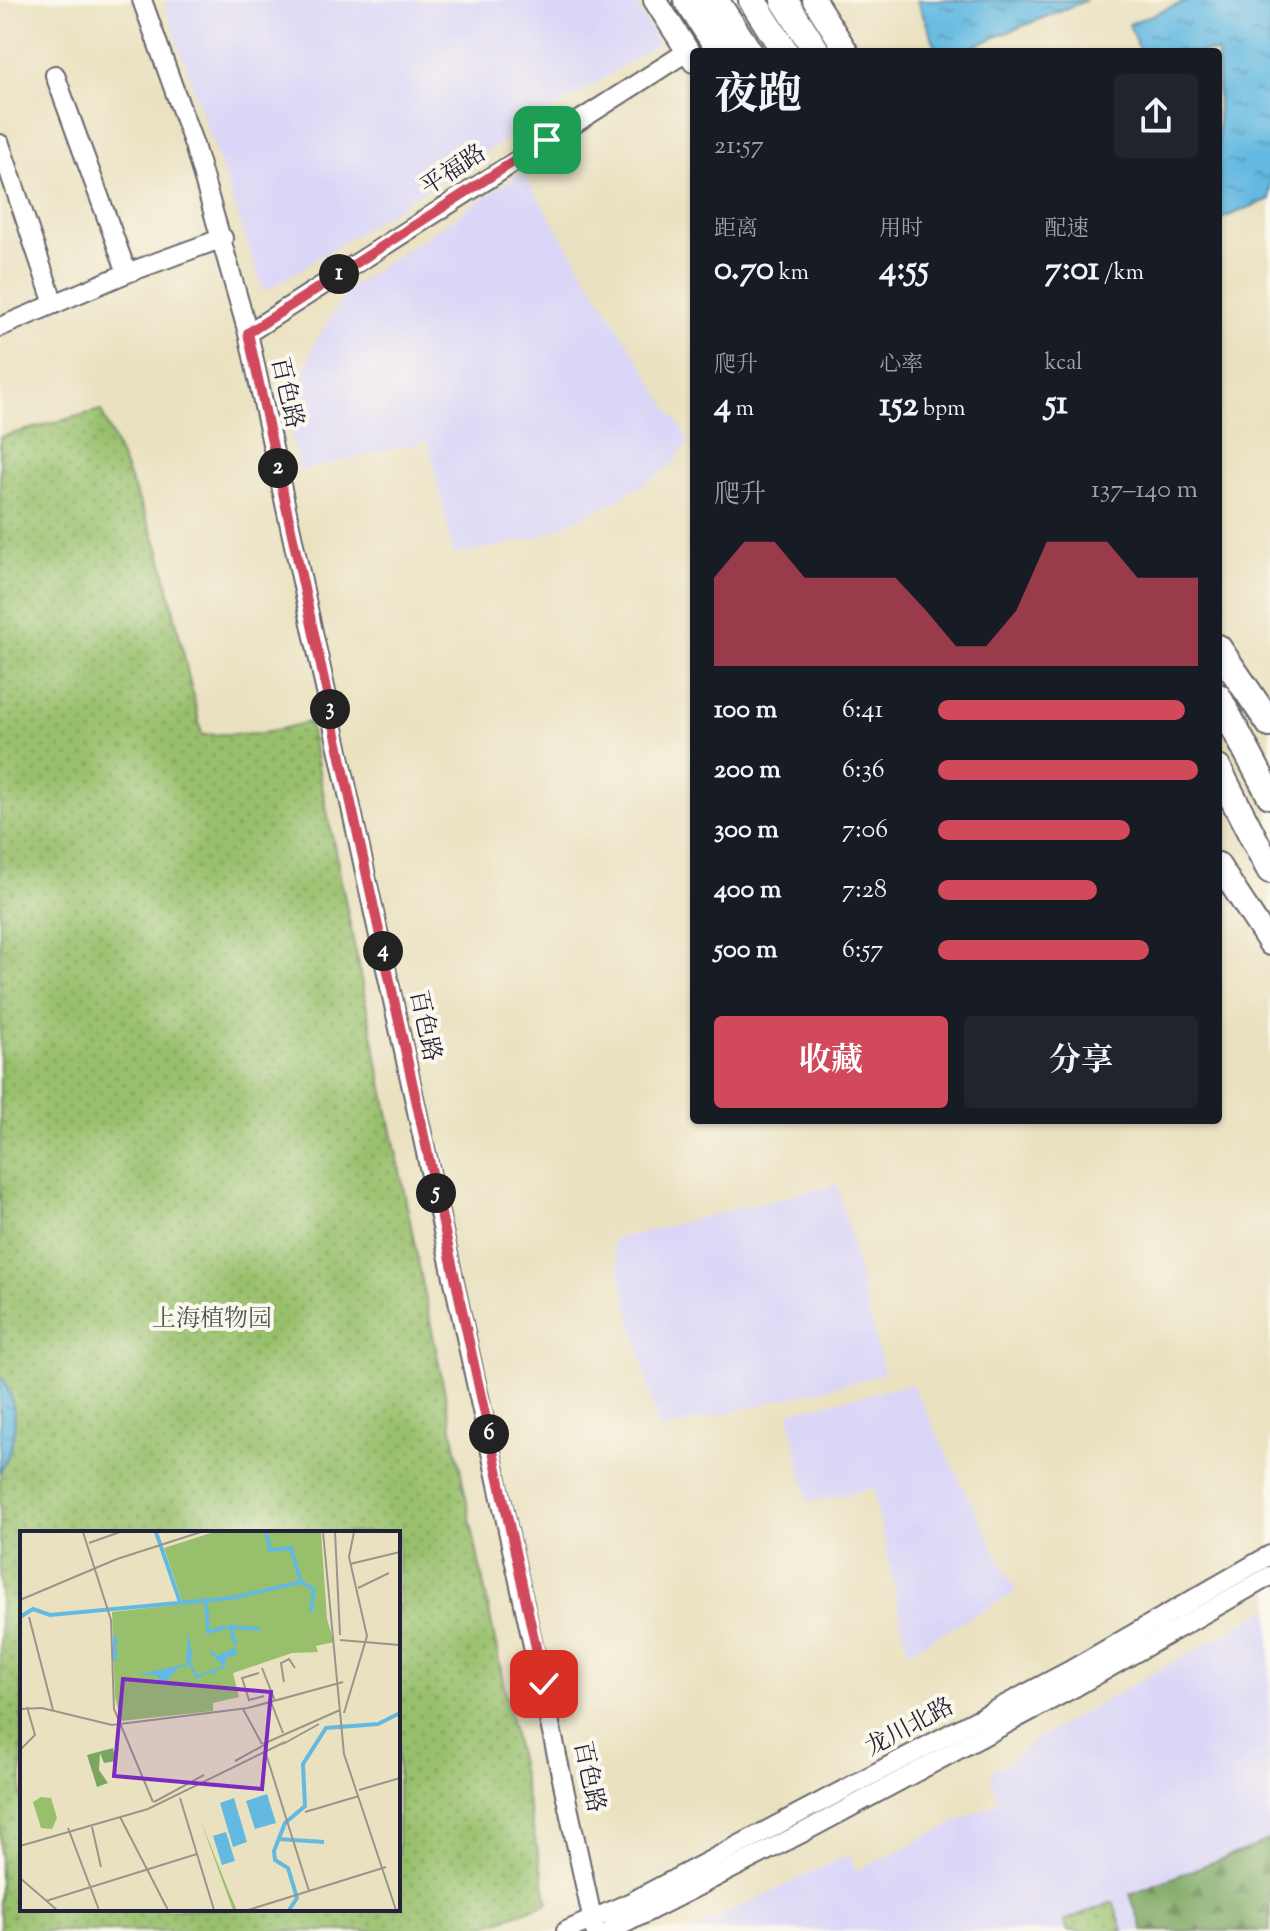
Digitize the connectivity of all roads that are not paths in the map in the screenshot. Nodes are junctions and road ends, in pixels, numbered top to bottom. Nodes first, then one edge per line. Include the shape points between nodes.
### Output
1 (142, 0) edge
2 (655, 0) edge
3 (687, 0) edge
4 (715, 0) edge
5 (752, 0) edge
6 (784, 0) edge
7 (814, 0) edge
8 (718, 48) edge
9 (746, 48) edge
10 (782, 48) edge
11 (814, 48) edge
12 (844, 48) edge
13 (690, 54) edge
14 (690, 57) edge
15 (55, 75) dead end
16 (0, 144) edge
17 (223, 238) junction
18 (127, 273) junction
19 (54, 304) junction
20 (0, 327) edge
21 (248, 333) junction
22 (1222, 646) edge
23 (1222, 654) edge
24 (1222, 705) edge
25 (1270, 723) edge
26 (1222, 732) edge
27 (1222, 777) edge
28 (1269, 794) edge
29 (1222, 803) edge
30 (1268, 868) edge
31 (1222, 870) edge
32 (1270, 944) edge
33 (1270, 1555) edge
34 (1270, 1576) edge
35 (594, 1925) edge
36 (566, 1931) edge
37 (610, 1931) edge

1 - 17 street, 百色路
2 - 13 main road
3 - 8 highway
4 - 9 highway
5 - 10 highway
6 - 11 highway
7 - 12 main road
14 - 21 street, 平福路
15 - 18 street
16 - 19 street
17 - 18 street
17 - 21 street, 百色路
18 - 19 street
19 - 20 street
21 - 35 street, 百色路
22 - 25 main road
23 - 25 highway
24 - 28 highway
26 - 28 highway
27 - 30 highway
29 - 30 highway
31 - 32 main road
33 - 35 street, 龙川北路 via 1069,1671
34 - 37 street, 龙川北路 via 1077,1686
35 - 36 street, 龙川北路

